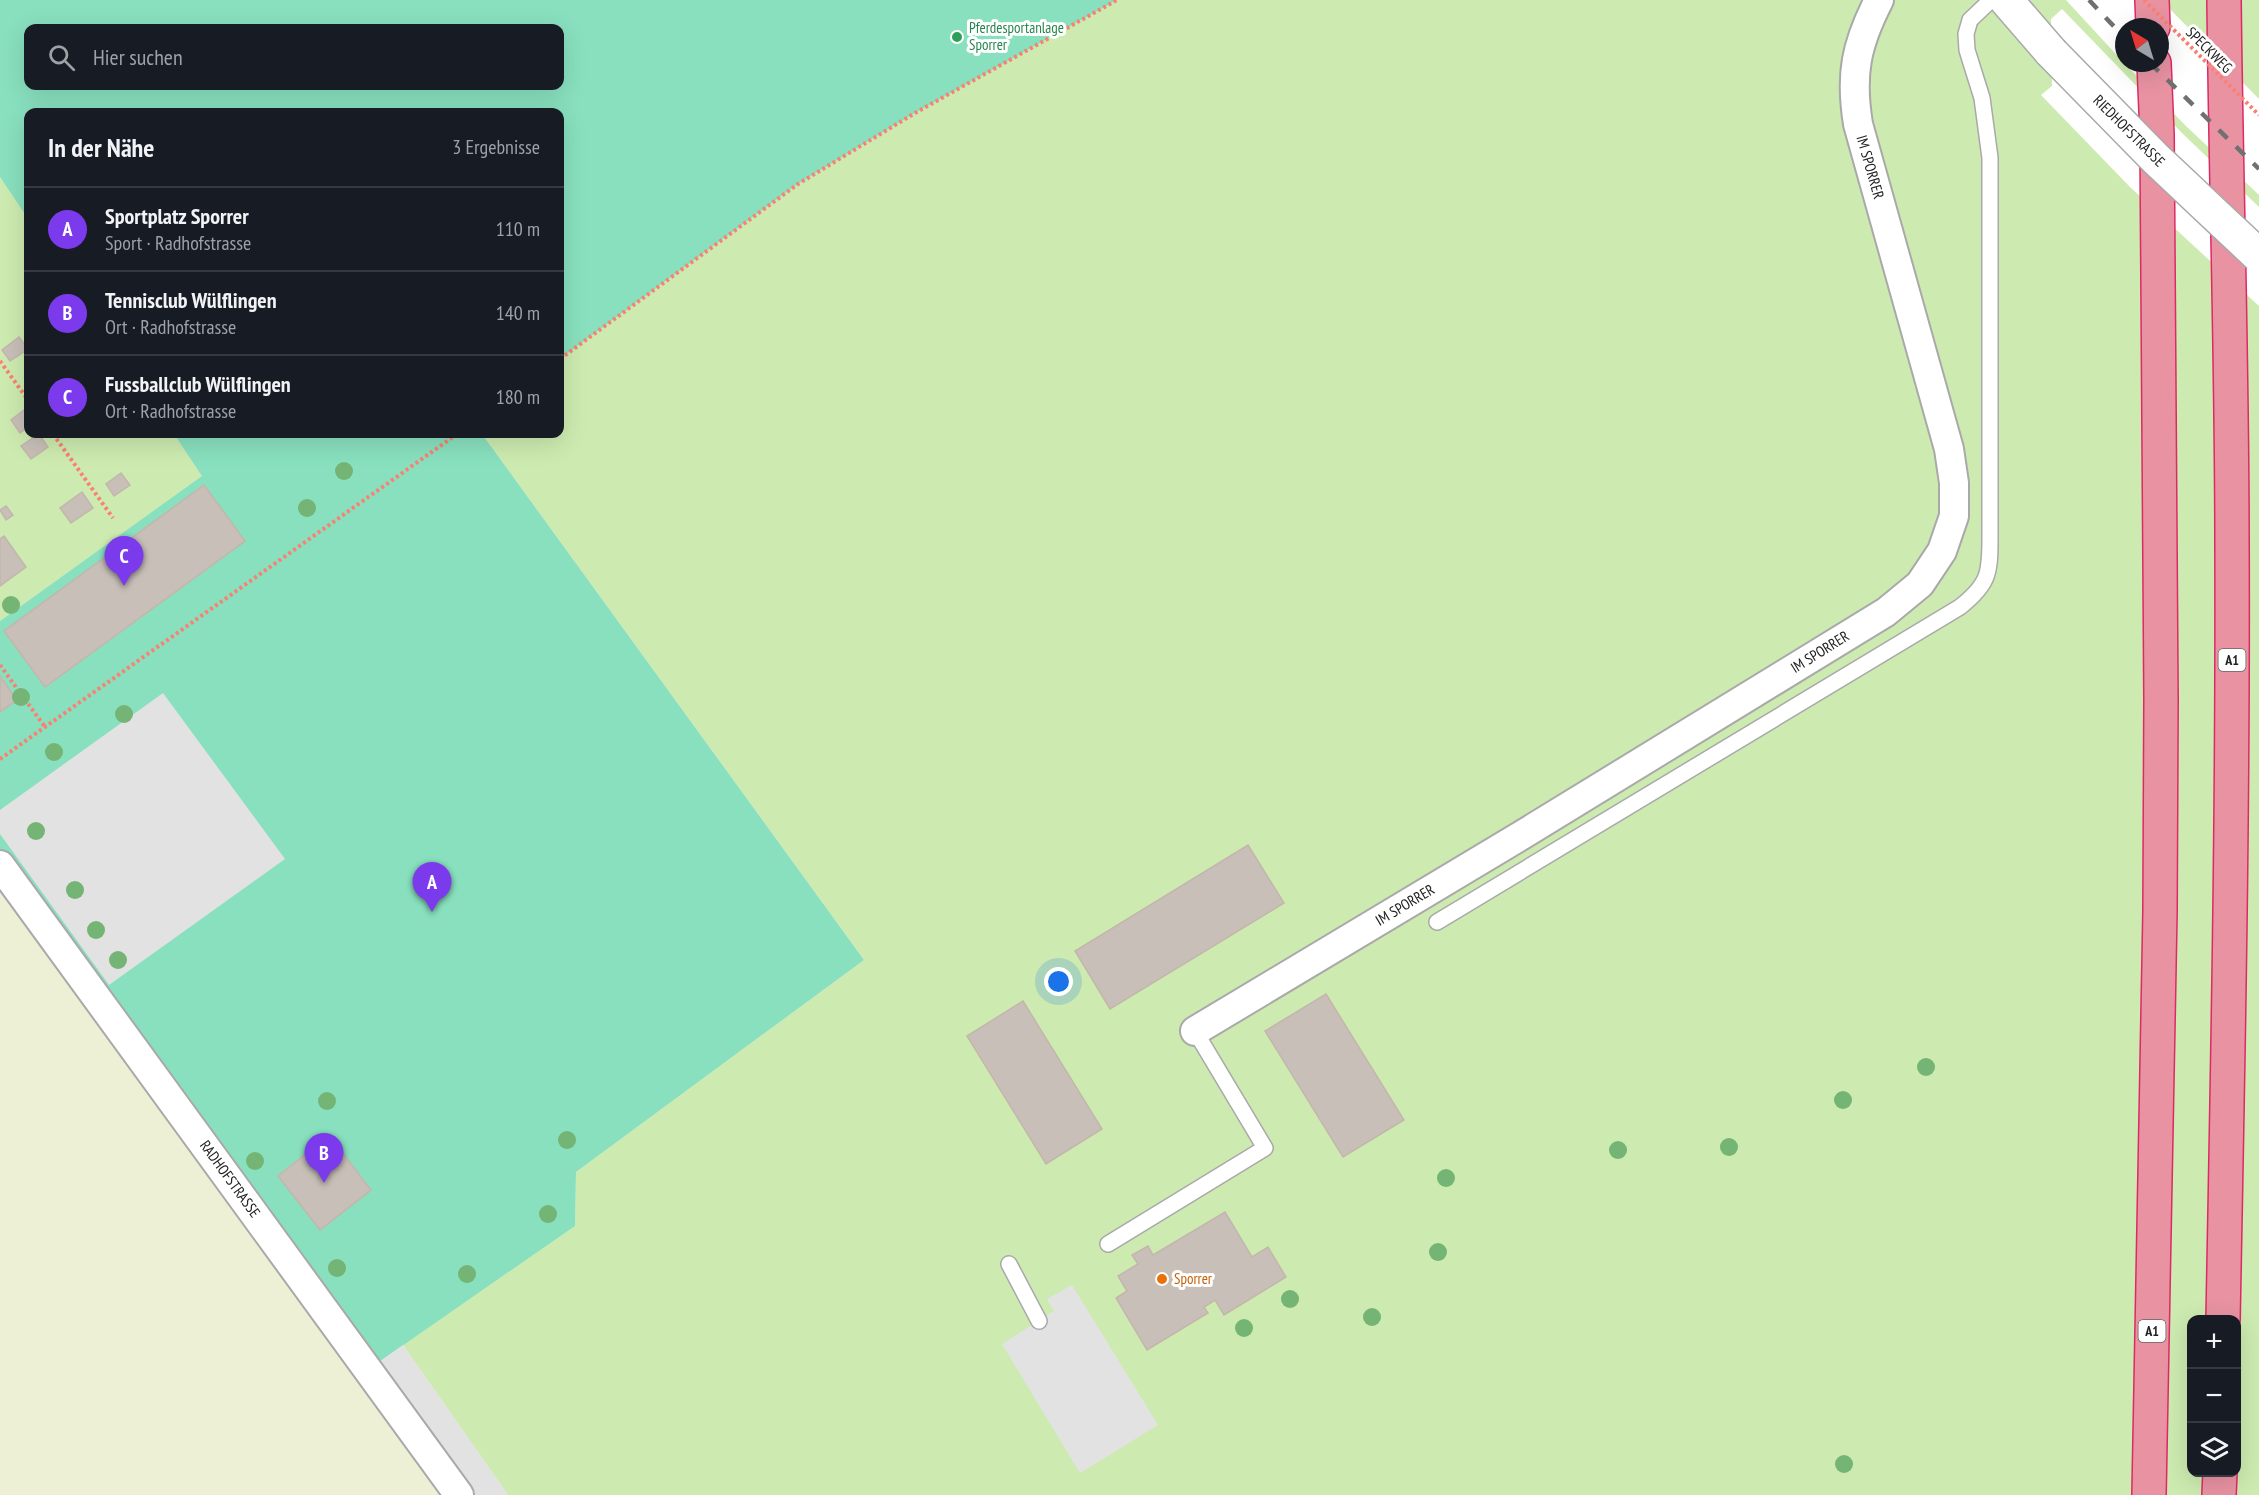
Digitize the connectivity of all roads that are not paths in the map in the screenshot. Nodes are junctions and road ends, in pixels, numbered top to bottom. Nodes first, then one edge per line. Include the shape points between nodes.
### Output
1 (1879, 0) edge
2 (1991, 0) edge
3 (2006, 0) edge
4 (2152, 0) edge
5 (2224, 0) edge
6 (2153, 18) edge
7 (2154, 72) edge
8 (2259, 256) edge
9 (0, 865) edge
10 (1437, 922) dead end
11 (1195, 1031) joint
12 (1108, 1244) dead end
13 (1009, 1264) dead end
14 (2223, 1315) edge
15 (1039, 1321) dead end
16 (2220, 1477) edge
17 (2147, 1490) edge
18 (459, 1495) edge
19 (2219, 1495) edge

1 - 11 street, IM SPORRER via 1864,30 1855,65 1854,95 1858,124 1948,449 1954,516 1942,551 1920,584 1886,612
2 - 10 lane via 1970,20 1966,34 1982,98 1990,158 1987,577 1977,593 1942,618
3 - 8 street, RIEDHOFSTRASSE, bridge via 2142,145
4 - 6 highway
5 - 14 highway, A1 via 2232,578
7 - 17 highway, A1 via 2161,711
9 - 18 street, RADHOFSTRASSE
11 - 12 lane via 1265,1148
13 - 15 lane
16 - 19 highway

